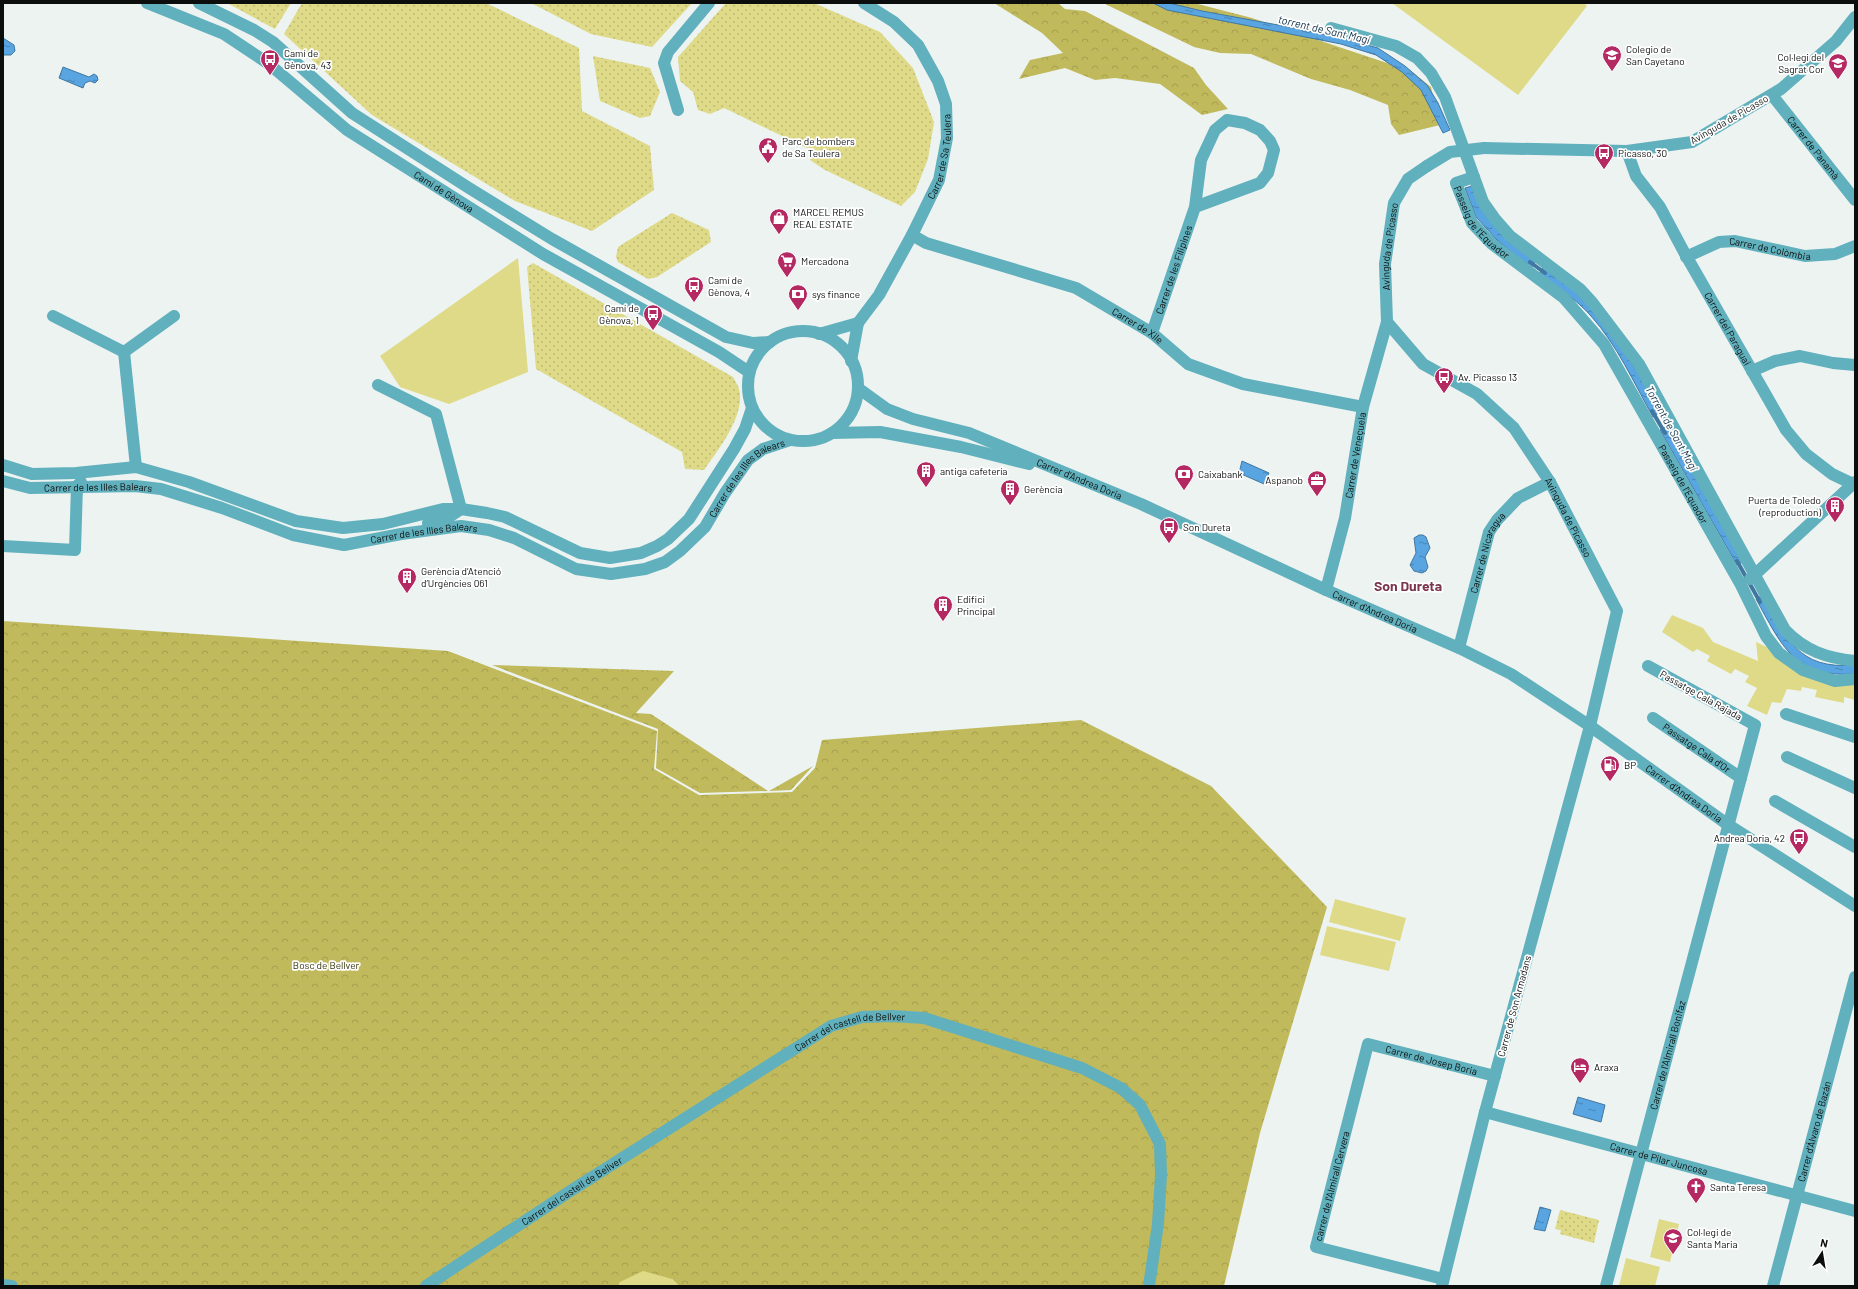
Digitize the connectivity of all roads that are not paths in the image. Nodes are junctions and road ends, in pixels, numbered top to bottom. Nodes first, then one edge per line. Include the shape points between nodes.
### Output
1 (147, 3) edge
2 (199, 3) edge
3 (709, 3) edge
4 (864, 3) edge
5 (1855, 17) edge
6 (1332, 28) dead end
7 (1772, 95) junction
8 (678, 110) dead end
9 (1627, 151) junction
10 (1474, 177) junction
11 (1855, 200) edge
12 (1195, 207) junction
13 (912, 236) junction
14 (1855, 246) edge
15 (1686, 257) junction
16 (53, 316) dead end
17 (174, 316) dead end
18 (1387, 322) junction
19 (858, 323) junction
20 (1152, 333) junction
21 (819, 334) junction
22 (770, 342) junction
23 (124, 352) junction
24 (851, 360) junction
25 (1855, 365) edge
26 (1752, 371) junction
27 (749, 372) junction
28 (378, 385) dead end
29 (858, 388) junction
30 (1364, 407) junction
31 (752, 408) junction
32 (1660, 423) junction
33 (832, 433) junction
34 (790, 440) junction
35 (3, 465) edge
36 (136, 467) junction
37 (1067, 473) junction
38 (3, 481) edge
39 (1550, 482) junction
40 (1854, 484) edge
41 (76, 486) junction
42 (184, 496) junction
43 (461, 509) junction
44 (401, 534) junction
45 (514, 538) junction
46 (3, 546) edge
47 (1755, 575) junction
48 (1742, 584) junction
49 (1326, 590) junction
50 (1460, 648) junction
51 (1855, 661) edge
52 (1648, 666) dead end
53 (1855, 679) edge
54 (1786, 714) dead end
55 (1653, 718) dead end
56 (1755, 725) joint
57 (1590, 726) junction
58 (1855, 737) edge
59 (1787, 758) dead end
60 (1741, 778) junction
61 (1855, 788) edge
62 (1775, 801) dead end
63 (1727, 824) junction
64 (1855, 847) edge
65 (1855, 906) edge
66 (1855, 977) edge
67 (1368, 1044) joint
68 (1495, 1076) junction
69 (1485, 1112) junction
70 (1642, 1154) junction
71 (1797, 1196) junction
72 (1855, 1211) edge
73 (1442, 1282) edge
74 (3, 1284) edge
75 (12, 1286) edge
76 (426, 1286) edge
77 (1149, 1286) edge
78 (1606, 1286) edge
79 (1773, 1286) edge

1 - 27 street, Camí de Gènova via 224,34 269,64 347,130 543,254 719,352
2 - 22 street, Camí de Gènova via 273,42 352,113 552,239 726,338 753,343
3 - 8 street via 668,52 664,63
4 - 13 street, Carrer de Sa Teulera via 894,22 918,45 938,81 946,104 947,138 939,180
5 - 7 street, Avinguda de Picasso via 1836,41
6 - 10 street via 1396,46 1417,58 1431,73 1445,97
7 - 9 street, Avinguda de Picasso via 1692,142
7 - 11 street, Carrer de Panamà
9 - 15 street, Carrer del Paraguai via 1636,176 1660,208
9 - 18 street, Avinguda de Picasso, bridge via 1484,148 1450,152 1408,179 1394,203 1386,264
10 - 32 street, Passeig de l'Equador via 1483,202 1494,219 1510,236 1580,289 1639,364
10 - 32 street, Passeig de l'Equador via 1456,183 1472,223 1492,244 1564,298 1604,344
12 - 12 street, Carrer de les Filipines via 1260,184 1268,173 1274,150 1260,130 1245,123 1227,120 1215,130 1201,160
12 - 20 street, Carrer de les Filipines
13 - 19 street, Carrer de Sa Teulera via 879,295
13 - 20 street, Carrer de Xile via 926,243 1076,288
14 - 15 street, Carrer de Colòmbia via 1835,254 1805,256 1735,241 1718,242
15 - 26 street, Carrer del Paraguai
16 - 23 street
17 - 23 street
18 - 30 street, Carrer de Veneçuela
18 - 39 street, Avinguda de Picasso via 1423,364 1477,394 1514,428
19 - 21 street
19 - 24 street, Carrer de Sa Teulera
20 - 30 street, Carrer de Xile via 1188,364 1243,384
21 - 22 street via 802,331 785,334
21 - 24 street via 835,341
22 - 27 street via 757,355
23 - 36 street
24 - 29 street via 856,370
25 - 26 street via 1800,356 1775,361
26 - 40 street, Carrer del Paraguai via 1786,430 1806,454 1832,474
27 - 31 street via 748,390
28 - 43 street via 436,414
29 - 33 street via 855,406 845,422
29 - 37 street, Carrer d'Andrea Doria via 887,408 913,419 969,433
30 - 49 street, Carrer de Veneçuela via 1345,518
31 - 34 street via 762,423 777,435
31 - 43 street, Carrer de les Illes Balears via 745,429 734,449 689,519 668,539 641,553 610,558 580,554 505,517
32 - 47 street, Passeig de l'Equador
32 - 48 street, Passeig de l'Equador
33 - 34 street via 813,440
33 - 37 street via 880,432 961,447
34 - 45 street, Carrer de les Illes Balears via 764,449 748,460 704,527 665,562 646,569 611,574 576,569
35 - 36 street, Carrer de les Illes Balears via 32,474 76,474
36 - 41 street via 116,478 82,481
36 - 42 street via 152,480 175,485
36 - 43 street, Carrer de les Illes Balears via 189,482 296,521 343,528 383,524 443,509
37 - 49 street, Carrer d'Andrea Doria via 1141,504
38 - 41 street, Carrer de les Illes Balears via 30,488
39 - 50 street, Carrer de Nicaragua via 1518,498 1489,532
39 - 57 street, Avinguda de Picasso via 1617,611
40 - 47 street
41 - 42 street, Carrer de les Illes Balears via 135,486 161,489
41 - 46 street via 75,550
42 - 44 street, Carrer de les Illes Balears via 293,534 344,544
43 - 44 street via 446,519 405,527
43 - 45 street via 479,521 507,528
44 - 45 street, Carrer de les Illes Balears via 461,526 490,530
47 - 48 street
47 - 51 street, Passeig de l'Equador via 1785,630 1796,642 1810,650 1838,659
48 - 53 street, Passeig de l'Equador via 1766,636 1779,653 1803,670 1835,680
49 - 50 street, Carrer d'Andrea Doria
50 - 57 street, Carrer d'Andrea Doria via 1511,674
52 - 56 street, Passatge Cala Rajada
54 - 58 street
55 - 60 street, Passatge Cala d'Or
56 - 60 street, Carrer de l'Almirall Bonifaz
57 - 63 street, Carrer d'Andrea Doria
57 - 68 street, Carrer de Son Armadans
59 - 61 street
60 - 63 street, Carrer de l'Almirall Bonifaz
62 - 64 street
63 - 65 street, Carrer d'Andrea Doria
63 - 70 street, Carrer de l'Almirall Bonifaz
66 - 71 street, Carrer d'Álvaro de Bazán
67 - 68 street, Carrer de Josep Boria
67 - 73 street, carrer de l'Almirall Cervera via 1316,1247
68 - 69 street, Carrer de Son Armadans
69 - 70 street, Carrer de Pilar Juncosa
69 - 73 street, Carrer de Son Armadans
70 - 71 street, Carrer de Pilar Juncosa
70 - 78 street, Carrer de l'Almirall Bonifaz
71 - 72 street, Carrer de Pilar Juncosa
71 - 79 street, Carrer d'Álvaro de Bazán
74 - 75 street
76 - 77 street, Carrer del castell de Bellver via 831,1026 862,1017 892,1016 924,1018 1082,1068 1121,1088 1140,1105 1160,1144 1158,1224

